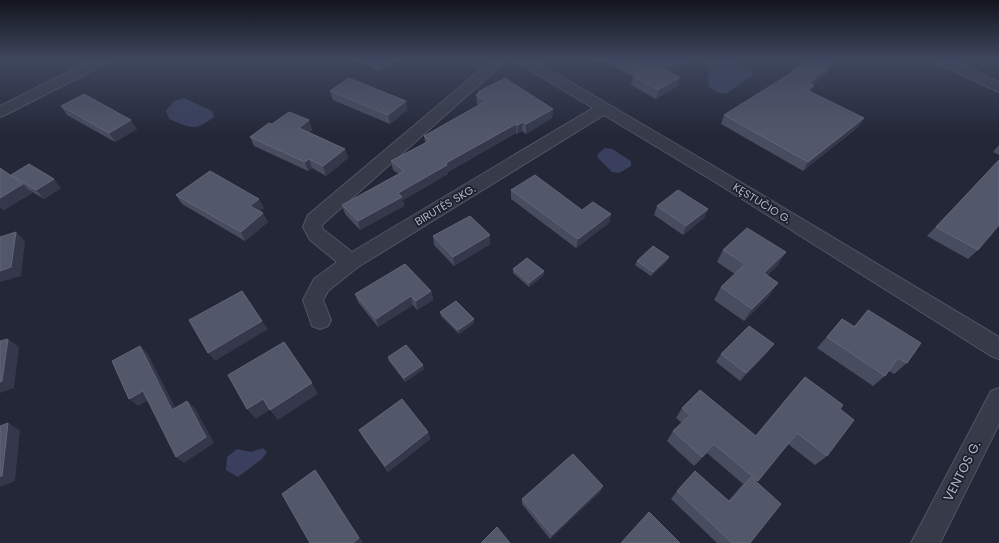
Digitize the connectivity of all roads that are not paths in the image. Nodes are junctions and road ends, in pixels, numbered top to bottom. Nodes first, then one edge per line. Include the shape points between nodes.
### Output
1 (52, 85) edge
2 (471, 85) edge
3 (566, 85) edge
4 (604, 108) junction
5 (0, 112) edge
6 (351, 262) junction
7 (320, 320) dead end
8 (999, 349) edge
9 (999, 399) edge
10 (925, 543) edge

1 - 5 street
2 - 6 street via 315,220 312,227 317,235
3 - 4 street, KĘSTUČIO G.
4 - 6 street, BIRUTĖS SKG.
4 - 8 street, KĘSTUČIO G.
6 - 7 street, BIRUTĖS SKG. via 321,285 313,300
9 - 10 street, VENTOS G.

